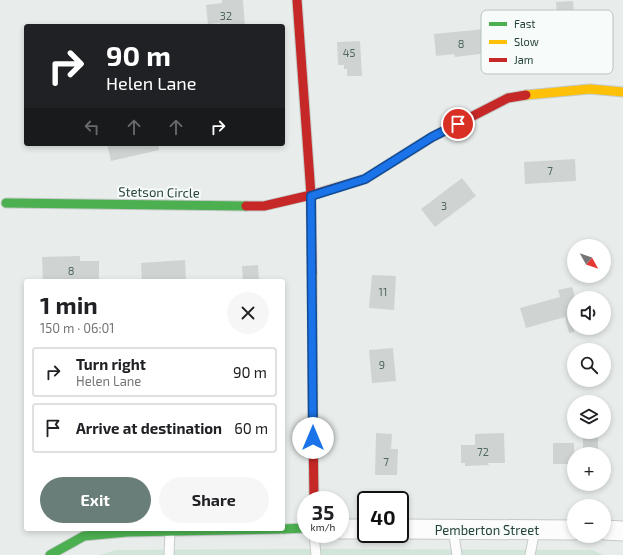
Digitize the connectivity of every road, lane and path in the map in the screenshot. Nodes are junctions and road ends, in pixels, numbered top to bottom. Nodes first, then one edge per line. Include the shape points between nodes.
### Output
1 (297, 0) edge
2 (623, 92) edge
3 (311, 196) junction
4 (6, 203) dead end
5 (314, 491) edge
6 (297, 528) edge
7 (285, 529) edge
8 (409, 529) edge
9 (453, 529) junction
10 (535, 530) junction
11 (567, 530) edge
12 (611, 530) edge
13 (623, 530) edge
14 (132, 531) edge
15 (170, 531) joint
16 (315, 543) edge
17 (50, 555) edge
18 (170, 555) edge
19 (316, 555) edge
20 (457, 555) edge
21 (530, 555) edge

1 - 3 street
2 - 3 street, Stetson Circle via 590,89 541,92 508,98 432,137 365,179
3 - 4 street, Stetson Circle via 264,206
3 - 5 street
6 - 7 street
8 - 9 street, Pemberton Street
9 - 10 street, Pemberton Street
9 - 20 lane
10 - 11 street, Pemberton Street
10 - 21 lane
12 - 13 street
14 - 15 street
14 - 17 street via 84,536
15 - 18 lane
16 - 19 lane

